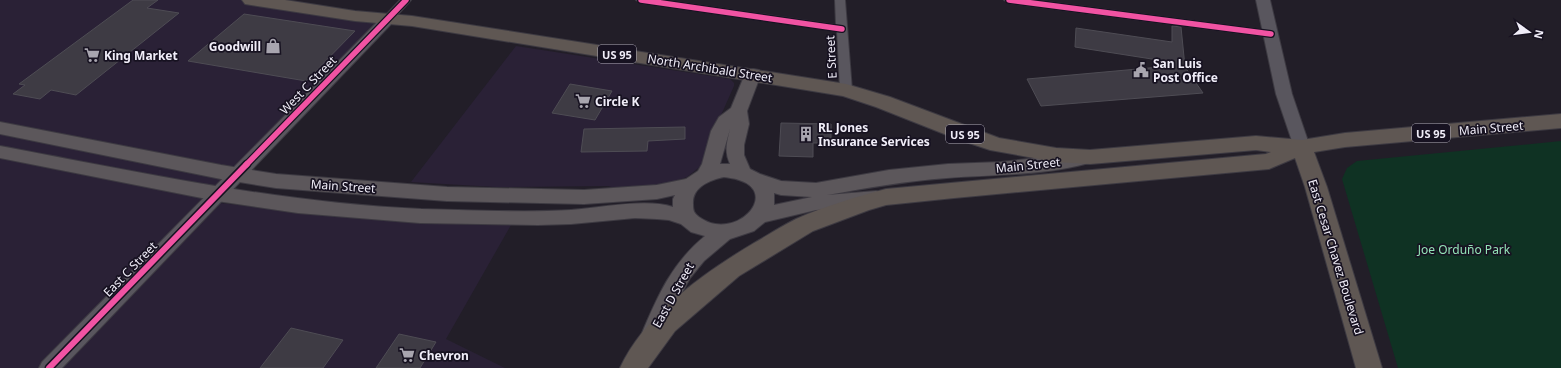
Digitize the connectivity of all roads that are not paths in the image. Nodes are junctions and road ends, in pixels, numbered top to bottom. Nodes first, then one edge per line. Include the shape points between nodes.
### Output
1 (251, 0) edge
2 (406, 0) edge
3 (641, 0) edge
4 (840, 0) edge
5 (1009, 0) edge
6 (1263, 0) edge
7 (388, 19) junction
8 (842, 28) junction
9 (1271, 34) junction
10 (753, 74) junction
11 (846, 90) junction
12 (738, 111) junction
13 (1561, 121) edge
14 (0, 128) edge
15 (1302, 147) junction
16 (0, 152) edge
17 (1090, 157) junction
18 (706, 174) junction
19 (749, 176) junction
20 (227, 185) junction
21 (689, 185) junction
22 (886, 197) junction
23 (760, 216) junction
24 (688, 219) junction
25 (725, 232) junction
26 (648, 345) junction
27 (49, 368) edge
28 (633, 368) edge
29 (1369, 368) edge

1 - 7 highway, North Archibald Street / US 95
2 - 7 street, West C Street
3 - 8 street
4 - 8 street, E Street
5 - 9 street
6 - 9 street
7 - 10 highway, North Archibald Street / US 95
7 - 20 street, West C Street
8 - 11 street, E Street
9 - 15 street via 1284,94
10 - 11 highway, North Archibald Street / US 95
10 - 12 main road
11 - 17 highway, North Archibald Street / US 95 via 997,145 1056,155
12 - 18 main road via 725,122 720,131
12 - 19 main road via 740,124 735,155
13 - 15 highway, Main Street / US 95 via 1345,140
14 - 20 main road, Main Street
15 - 17 highway, Main Street / US 95 via 1256,143
15 - 22 highway, Main Street / US 95 via 1268,161
15 - 29 highway, East Cesar Chavez Boulevard
16 - 20 main road, Main Street
17 - 19 main road, Main Street / US 95 via 1047,164 904,175 816,190 781,188
18 - 19 main road via 724,170
18 - 21 main road
19 - 23 main road via 762,187 765,194 764,208
20 - 21 main road, Main Street via 276,181 478,195 584,197 657,192
20 - 24 main road, Main Street via 305,206 420,216 571,218 642,212 670,213
20 - 27 street, East C Street
21 - 24 main road via 682,202
22 - 23 main road, Main Street / US 95 via 816,203
22 - 26 highway, US 95 via 805,225 750,256 691,301 666,323
23 - 25 main road via 745,227
24 - 25 main road via 703,228
25 - 26 main road, East D Street via 688,265 665,306
26 - 28 highway, East D Street / US 95

